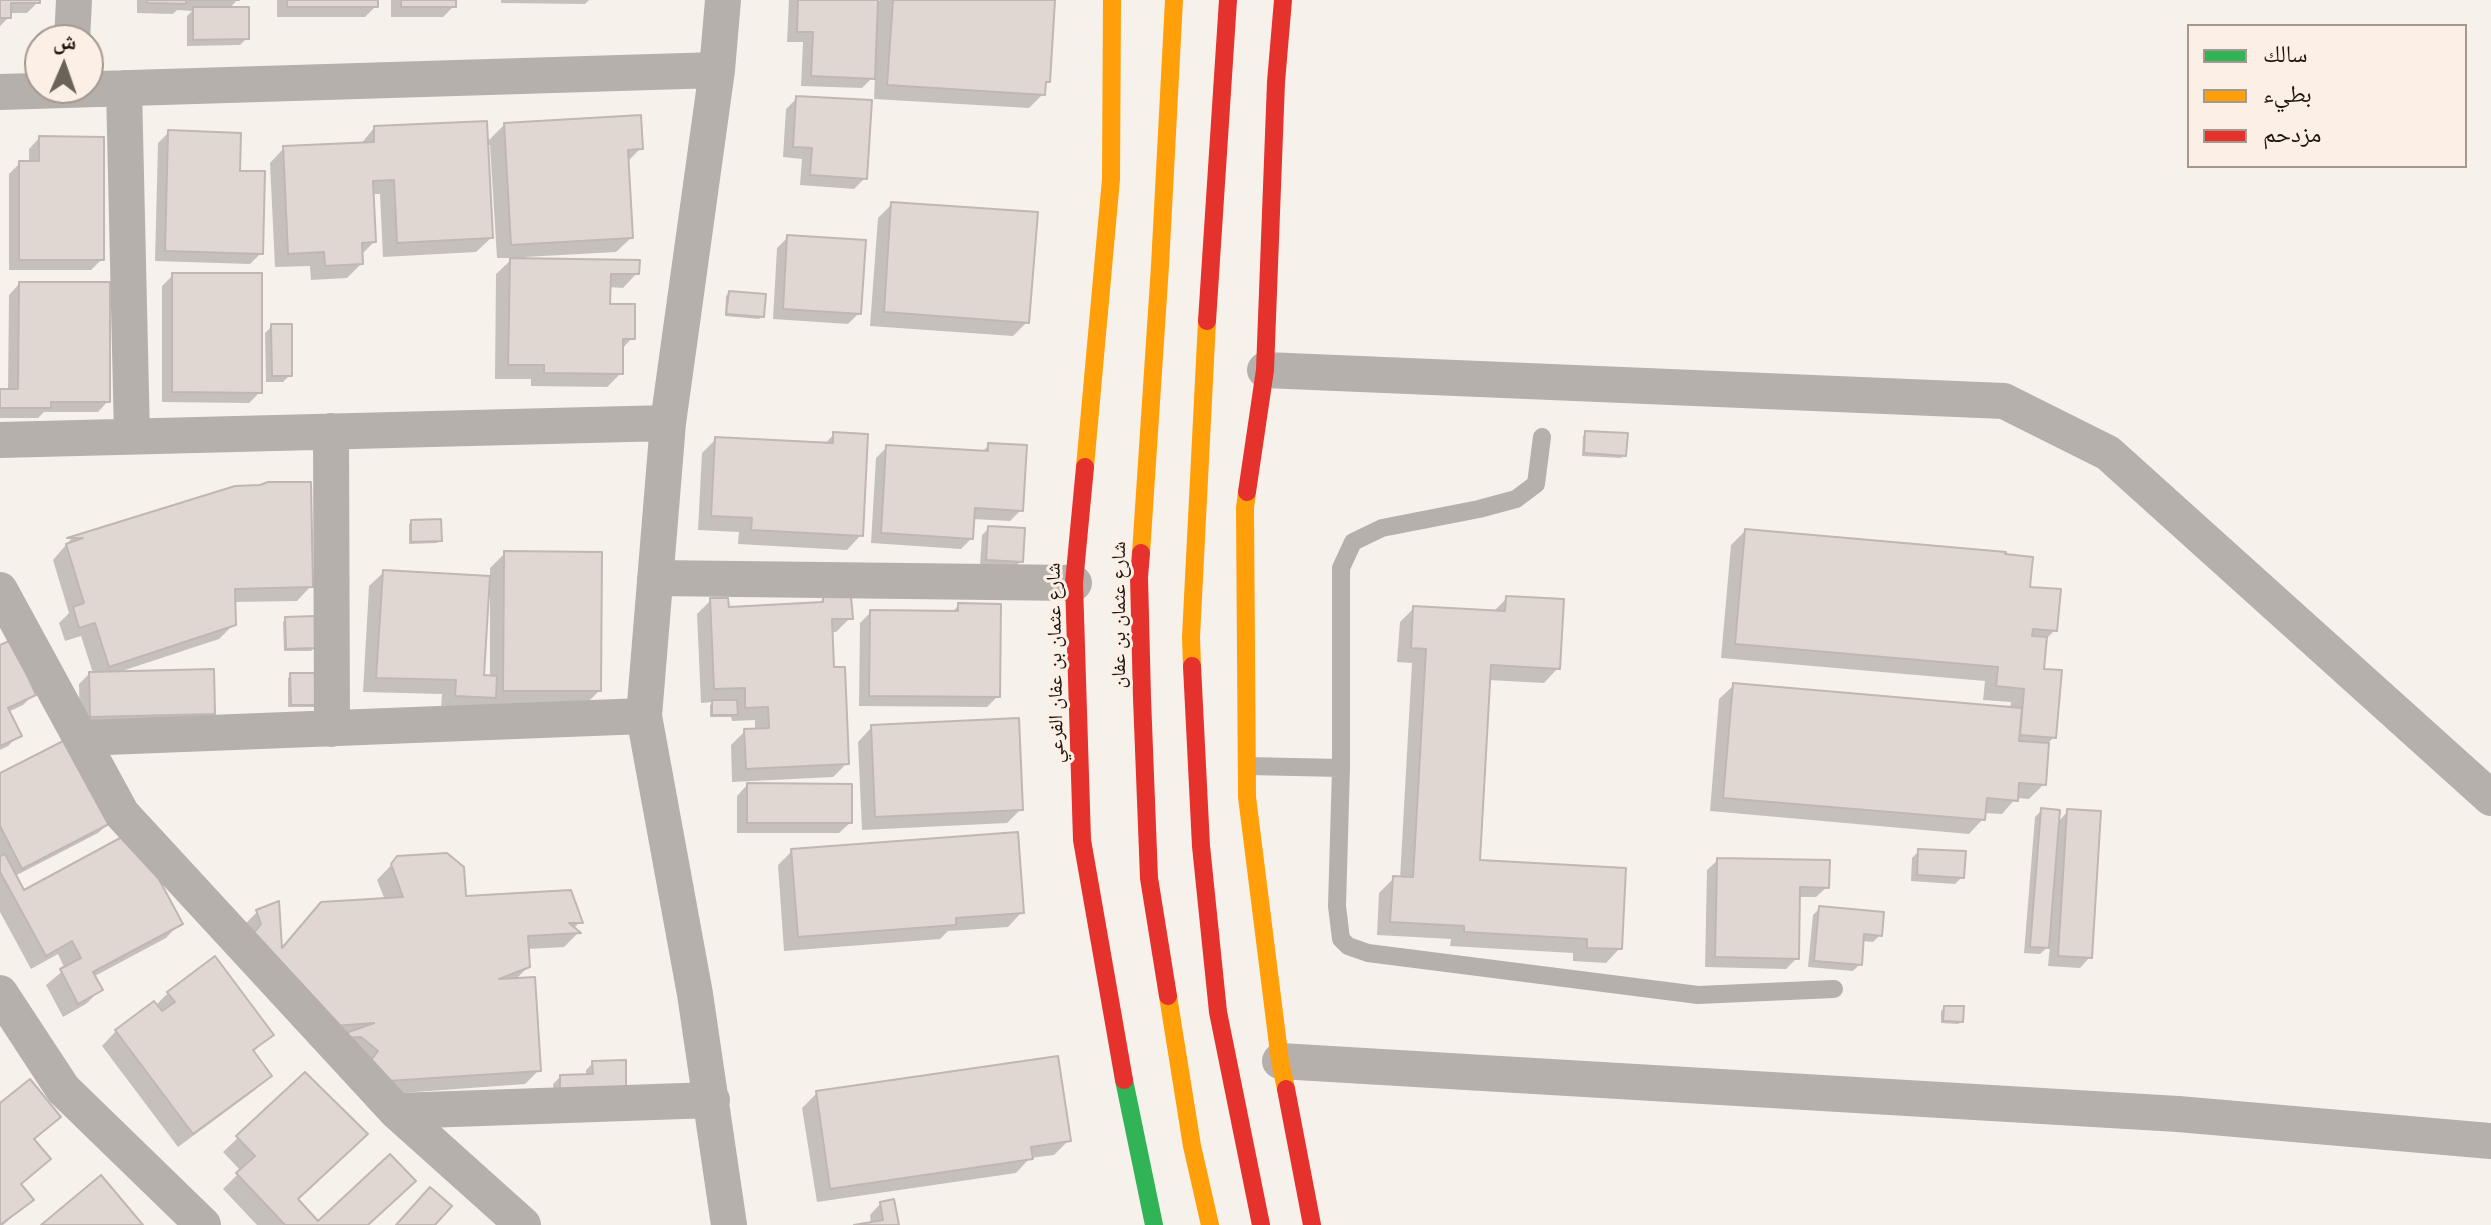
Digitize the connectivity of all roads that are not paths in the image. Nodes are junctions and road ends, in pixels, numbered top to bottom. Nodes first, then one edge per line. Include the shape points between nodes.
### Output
1 (74, 0) edge
2 (723, 0) edge
3 (1112, 0) edge
4 (1174, 0) edge
5 (1228, 0) edge
6 (1283, 0) edge
7 (73, 24) edge
8 (717, 70) junction
9 (104, 88) edge
10 (124, 88) junction
11 (24, 91) edge
12 (0, 92) edge
13 (1265, 370) junction
14 (668, 423) junction
15 (331, 431) junction
16 (132, 436) junction
17 (1542, 437) dead end
18 (0, 440) edge
19 (655, 578) junction
20 (1074, 583) junction
21 (0, 590) edge
22 (644, 716) junction
23 (332, 729) junction
24 (81, 738) junction
25 (1247, 766) junction
26 (1341, 768) junction
27 (2491, 798) edge
28 (1834, 989) dead end
29 (0, 993) edge
30 (1280, 1061) junction
31 (712, 1100) junction
32 (396, 1111) junction
33 (2491, 1141) edge
34 (203, 1225) edge
35 (523, 1225) edge
36 (729, 1225) edge
37 (1154, 1225) edge
38 (1210, 1225) edge
39 (1261, 1225) edge
40 (1312, 1225) edge

1 - 7 street
2 - 8 street
3 - 20 main road, شارع عثمان بن عفان الفرعي via 1111,179
4 - 38 main road, شارع عثمان بن عفان via 1139,577 1142,698 1149,878 1192,1146
5 - 39 main road via 1191,637 1201,846 1218,1012
6 - 13 main road
8 - 10 street
8 - 14 street
9 - 10 street
10 - 16 street
11 - 12 street
13 - 25 main road via 1245,508
13 - 27 street via 2004,401 2108,453
14 - 15 street
14 - 19 street
15 - 16 street
15 - 23 street
16 - 18 street
17 - 26 lane via 1536,484 1516,499 1382,528 1353,542 1341,568
19 - 20 street
19 - 22 street
20 - 37 main road, شارع عثمان بن عفان الفرعي via 1082,840
21 - 24 street
22 - 23 street
22 - 31 street
23 - 24 street
24 - 32 street via 122,814
25 - 26 lane
25 - 30 main road
26 - 28 lane via 1337,906 1341,939 1348,946 1368,953 1698,995
29 - 34 street via 63,1089
30 - 33 street via 2162,1112
30 - 40 main road
31 - 32 street
31 - 36 street
32 - 35 street

